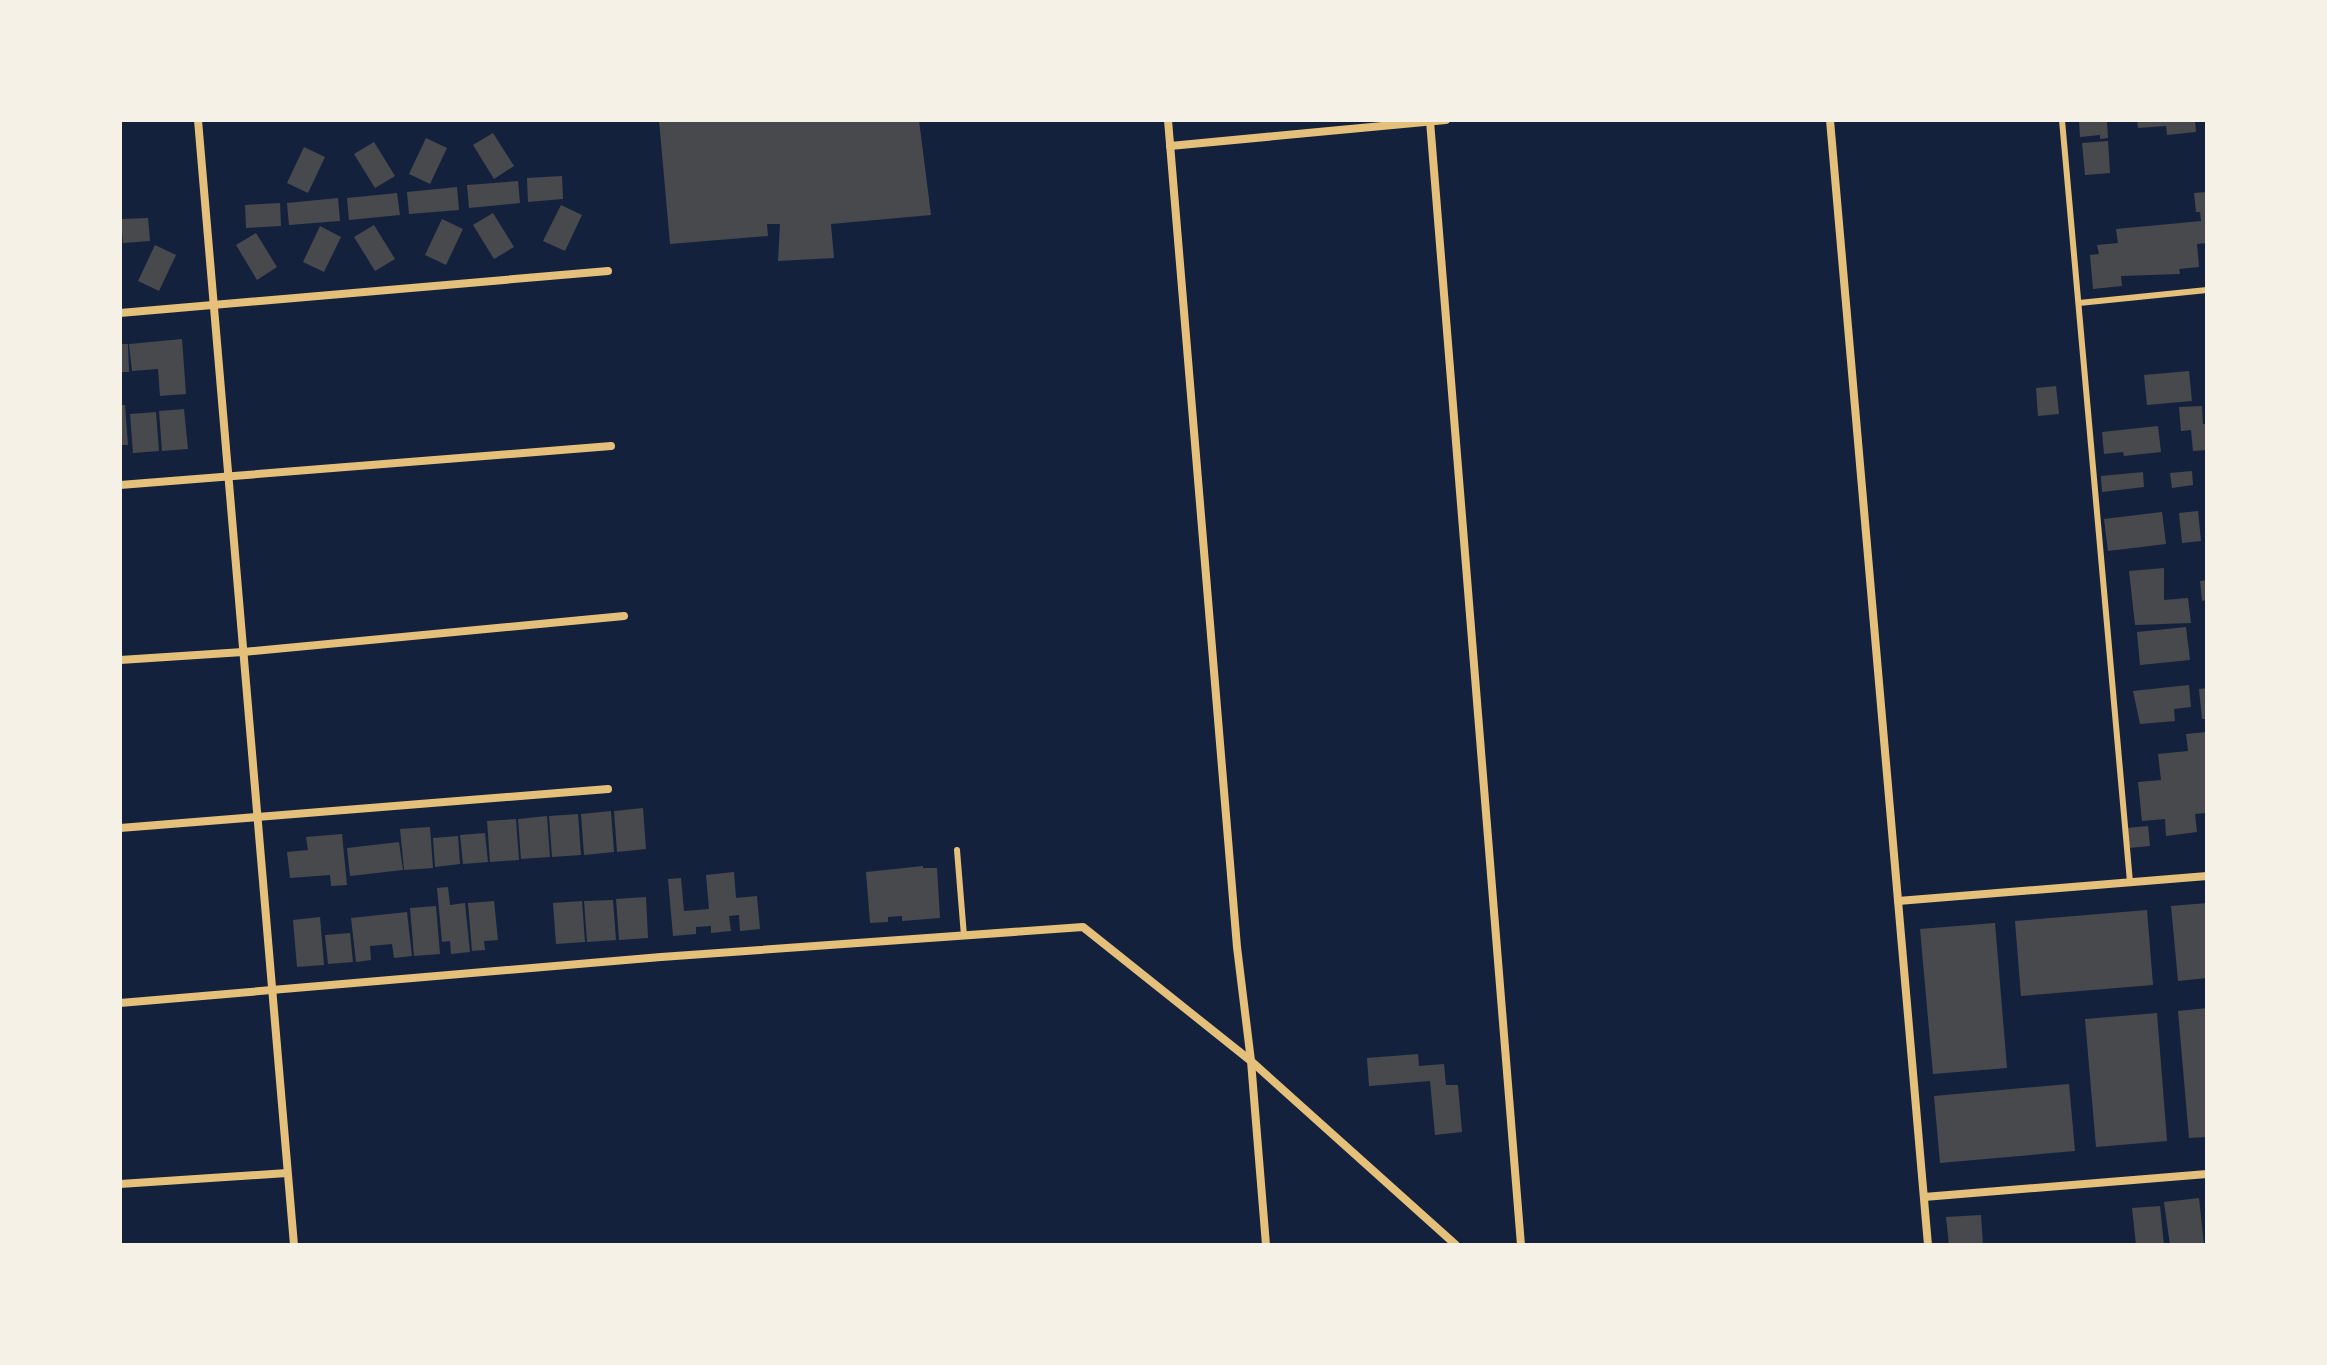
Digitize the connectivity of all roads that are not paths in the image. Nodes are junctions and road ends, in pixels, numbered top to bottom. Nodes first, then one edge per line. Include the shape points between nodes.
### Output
1 (198, 120) edge
2 (1168, 120) edge
3 (1446, 120) edge
4 (1830, 120) edge
5 (2062, 120) edge
6 (1430, 121) edge
7 (1170, 146) junction
8 (608, 271) dead end
9 (2207, 290) edge
10 (2079, 303) junction
11 (213, 305) junction
12 (120, 313) edge
13 (611, 446) dead end
14 (229, 478) junction
15 (120, 485) edge
16 (624, 616) dead end
17 (243, 652) junction
18 (120, 660) edge
19 (608, 789) dead end
20 (257, 815) junction
21 (120, 828) edge
22 (957, 850) dead end
23 (2207, 876) edge
24 (2130, 882) junction
25 (1898, 901) junction
26 (964, 936) junction
27 (272, 990) junction
28 (120, 1003) edge
29 (1251, 1061) junction
30 (287, 1173) junction
31 (2207, 1174) edge
32 (120, 1184) edge
33 (1924, 1197) junction
34 (294, 1245) edge
35 (1266, 1245) edge
36 (1456, 1245) edge
37 (1521, 1245) edge
38 (1928, 1245) edge

1 - 11 street
2 - 7 street
3 - 6 street
4 - 25 street
5 - 10 lane
6 - 7 street
6 - 37 street
7 - 29 street
8 - 11 street
9 - 10 lane
10 - 24 lane
11 - 12 street
11 - 14 street
13 - 14 street
14 - 15 street
14 - 17 street
16 - 17 street
17 - 18 street
17 - 20 street
19 - 20 street
20 - 21 street
20 - 27 street
22 - 26 lane
23 - 24 street
24 - 25 street
25 - 33 street
26 - 27 street
26 - 29 street via 1083,927
27 - 28 street
27 - 30 street
29 - 35 street
29 - 36 street
30 - 32 street
30 - 34 street
31 - 33 street
33 - 38 street

